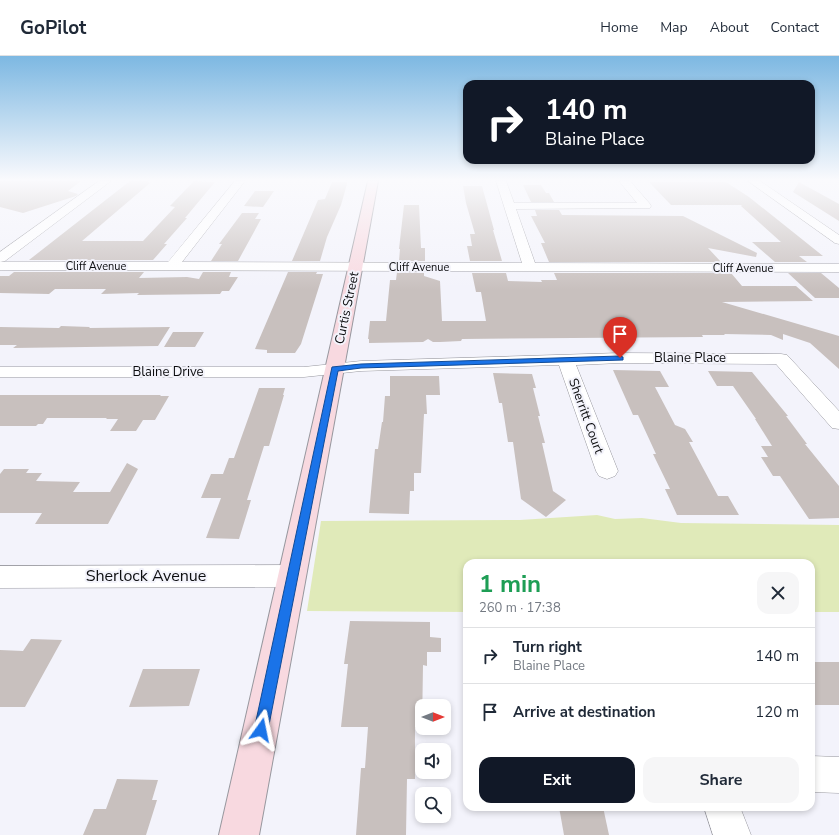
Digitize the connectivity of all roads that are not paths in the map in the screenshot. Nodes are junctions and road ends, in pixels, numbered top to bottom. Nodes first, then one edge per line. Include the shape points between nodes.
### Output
1 (56, 217) edge
2 (211, 217) edge
3 (366, 217) edge
4 (513, 217) edge
5 (806, 217) edge
6 (839, 240) edge
7 (0, 258) edge
8 (0, 266) edge
9 (172, 266) junction
10 (356, 266) junction
11 (530, 268) junction
12 (839, 268) edge
13 (566, 360) junction
14 (335, 369) junction
15 (0, 372) edge
16 (839, 424) edge
17 (607, 472) dead end
18 (0, 576) edge
19 (292, 576) junction
20 (815, 774) edge
21 (839, 775) edge
22 (723, 811) edge
23 (239, 835) edge
24 (732, 835) edge

1 - 7 street
2 - 9 street
3 - 10 street, Curtis Street
4 - 11 street
5 - 6 street
8 - 9 street, Cliff Avenue
9 - 10 street, Cliff Avenue
10 - 11 street, Cliff Avenue
10 - 14 street, Curtis Street
11 - 12 street, Cliff Avenue
13 - 14 street, Blaine Place
13 - 16 street, Blaine Place via 781,359
13 - 17 street, Sherritt Court
14 - 15 street, Blaine Drive via 304,372
14 - 19 street, Curtis Street
18 - 19 street, Sherlock Avenue
19 - 23 street, Curtis Street
20 - 21 street
22 - 24 street

